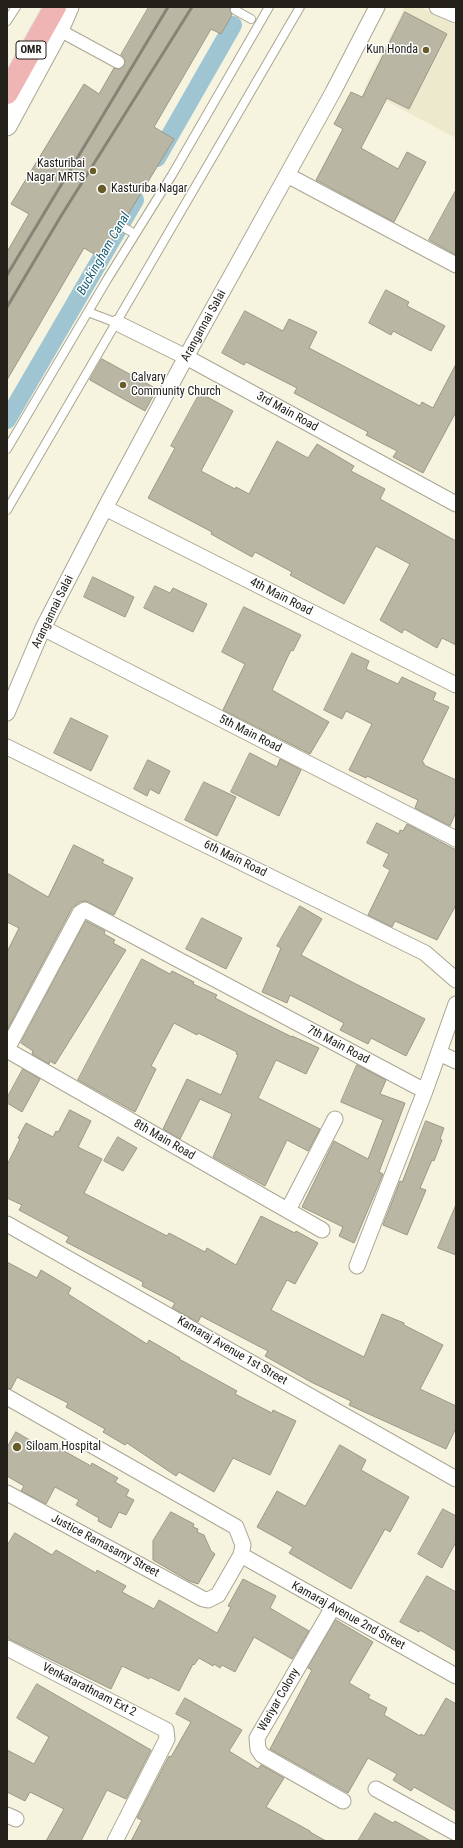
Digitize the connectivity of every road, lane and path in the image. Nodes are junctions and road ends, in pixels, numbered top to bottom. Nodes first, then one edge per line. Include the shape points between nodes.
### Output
1 (16, 7) edge
2 (42, 7) edge
3 (55, 7) edge
4 (69, 7) edge
5 (269, 7) edge
6 (300, 7) edge
7 (377, 7) edge
8 (437, 7) edge
9 (235, 10) dead end
10 (456, 16) edge
11 (251, 19) dead end
12 (7, 21) edge
13 (59, 30) junction
14 (118, 62) dead end
15 (7, 66) edge
16 (7, 93) edge
17 (7, 126) edge
18 (288, 175) junction
19 (121, 226) dead end
20 (130, 231) dead end
21 (456, 265) edge
22 (88, 312) junction
23 (117, 322) junction
24 (186, 357) junction
25 (7, 449) edge
26 (456, 504) edge
27 (106, 508) junction
28 (7, 510) edge
29 (43, 628) junction
30 (456, 685) edge
31 (7, 713) edge
32 (7, 747) edge
33 (456, 839) edge
34 (456, 980) edge
35 (456, 1004) edge
36 (7, 1049) edge
37 (440, 1052) junction
38 (456, 1061) edge
39 (425, 1091) junction
40 (335, 1120) dead end
41 (288, 1210) junction
42 (7, 1224) edge
43 (322, 1230) dead end
44 (357, 1266) dead end
45 (7, 1397) edge
46 (456, 1479) edge
47 (7, 1493) edge
48 (241, 1554) junction
49 (333, 1607) junction
50 (7, 1648) edge
51 (456, 1676) edge
52 (376, 1789) dead end
53 (343, 1801) dead end
54 (456, 1833) edge
55 (115, 1841) edge

1 - 12 lane
2 - 15 main road
3 - 16 main road, OMR
4 - 13 street, OMR
5 - 22 lane via 172,175
6 - 23 lane
7 - 18 street, Arangannai Salai
8 - 10 street
9 - 11 lane
13 - 14 street
13 - 17 street, OMR
18 - 21 street
18 - 24 street, Arangannai Salai
19 - 20 lane
22 - 23 lane
22 - 25 lane
23 - 24 street, 3rd Main Road
23 - 28 lane
24 - 26 street, 3rd Main Road
24 - 27 street, Arangannai Salai
27 - 29 street, Arangannai Salai
27 - 30 street, 4th Main Road
29 - 31 street, Arangannai Salai
29 - 33 street, 5th Main Road
32 - 34 street, 6th Main Road via 425,952
35 - 37 street
36 - 39 street, 7th Main Road via 80,912 85,910
36 - 41 street, 8th Main Road
37 - 38 street
37 - 39 street
39 - 44 street
40 - 41 street
41 - 43 street, 8th Main Road
42 - 46 street, Kamaraj Avenue 1st Street
45 - 48 street via 236,1527 243,1545
47 - 48 street, Justice Ramasamy Street via 203,1599 208,1600 218,1594
48 - 49 street, Kamaraj Avenue 2nd Street
49 - 51 street, Kamaraj Avenue 2nd Street
49 - 53 street, Wariyar Colony via 257,1738 257,1744 262,1755
50 - 55 street, Venkatarathnam Ext 2 via 162,1727 167,1734 165,1743
52 - 54 street

